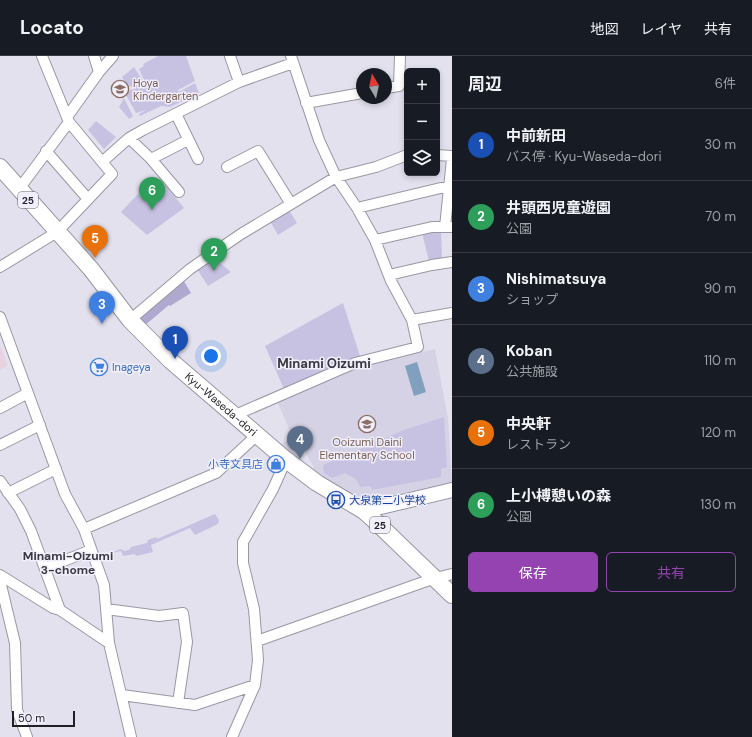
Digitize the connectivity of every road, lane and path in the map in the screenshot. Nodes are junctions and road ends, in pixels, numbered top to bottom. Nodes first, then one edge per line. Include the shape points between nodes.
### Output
1 (42, 56) edge
2 (94, 56) edge
3 (114, 56) edge
4 (230, 56) edge
5 (400, 56) edge
6 (292, 59) edge
7 (100, 72) junction
8 (239, 82) junction
9 (392, 87) edge
10 (356, 94) edge
11 (306, 103) junction
12 (176, 114) junction
13 (68, 120) junction
14 (129, 138) junction
15 (188, 140) junction
16 (46, 151) junction
17 (440, 155) edge
18 (404, 156) edge
19 (452, 157) edge
20 (151, 159) junction
21 (198, 159) dead end
22 (102, 162) junction
23 (0, 167) edge
24 (227, 167) dead end
25 (336, 177) junction
26 (449, 186) junction
27 (19, 189) junction
28 (179, 192) dead end
29 (88, 199) junction
30 (291, 204) junction
31 (357, 208) junction
32 (448, 227) edge
33 (57, 232) junction
34 (375, 240) junction
35 (452, 262) edge
36 (0, 267) edge
37 (389, 275) junction
38 (452, 313) edge
39 (0, 317) edge
40 (130, 320) junction
41 (412, 320) junction
42 (28, 393) junction
43 (0, 408) edge
44 (233, 416) junction
45 (40, 424) junction
46 (256, 436) junction
47 (0, 445) edge
48 (291, 464) junction
49 (56, 470) junction
50 (0, 481) edge
51 (452, 490) edge
52 (8, 493) junction
53 (364, 511) junction
54 (84, 529) junction
55 (91, 550) junction
56 (46, 568) junction
57 (0, 574) edge
58 (452, 574) edge
59 (435, 578) junction
60 (0, 581) edge
61 (452, 595) edge
62 (106, 609) junction
63 (60, 610) junction
64 (257, 641) junction
65 (109, 643) junction
66 (255, 684) junction
67 (122, 696) junction
68 (178, 703) junction
69 (27, 737) edge
70 (131, 737) edge
71 (232, 737) edge

1 - 13 street
2 - 7 street
3 - 7 street
4 - 8 street
5 - 9 street via 399,86
6 - 8 street
6 - 11 street
7 - 13 street
8 - 12 street
10 - 11 street
11 - 25 street
12 - 14 street
12 - 15 street
13 - 16 street
13 - 22 street
14 - 20 street
14 - 22 street
15 - 20 street
15 - 21 street
16 - 27 street
16 - 29 street
17 - 19 street
18 - 25 street via 376,167
19 - 26 street
20 - 28 street
22 - 29 street via 111,175
23 - 27 main road, Kyu-Waseda-dori / 25
24 - 30 street via 258,151
25 - 30 street
25 - 31 street
26 - 31 street
26 - 32 street
27 - 33 main road, Kyu-Waseda-dori / 25
29 - 33 street
30 - 40 street via 190,269
31 - 34 street
32 - 34 street via 432,227
33 - 36 street
33 - 40 main road, Kyu-Waseda-dori / 25 via 91,269
34 - 37 street
35 - 37 street
37 - 41 street
38 - 41 street
39 - 42 street
40 - 44 main road, Kyu-Waseda-dori / 25 via 170,361
41 - 44 street via 418,344 416,349 355,363
42 - 43 street
42 - 45 street
44 - 46 main road, Kyu-Waseda-dori / 25
45 - 47 street
45 - 49 street
46 - 48 main road, Kyu-Waseda-dori / 25
46 - 54 street via 216,473
48 - 53 main road, Kyu-Waseda-dori / 25 via 332,494
48 - 64 street via 243,542 243,563 254,609
49 - 52 street
49 - 54 street via 65,494
50 - 52 street
51 - 53 street
52 - 56 street via 20,509
53 - 59 main road, Kyu-Waseda-dori / 25
54 - 55 street
55 - 56 street
55 - 62 street via 104,585
56 - 63 street
57 - 63 street
58 - 59 street
59 - 61 main road, Kyu-Waseda-dori / 25
59 - 64 street
60 - 69 street via 15,643 17,710
62 - 65 street
62 - 68 street via 159,616 182,612 187,642
63 - 65 street
64 - 66 street
65 - 67 street
66 - 68 street via 195,705
66 - 71 street
67 - 68 street
67 - 70 street

